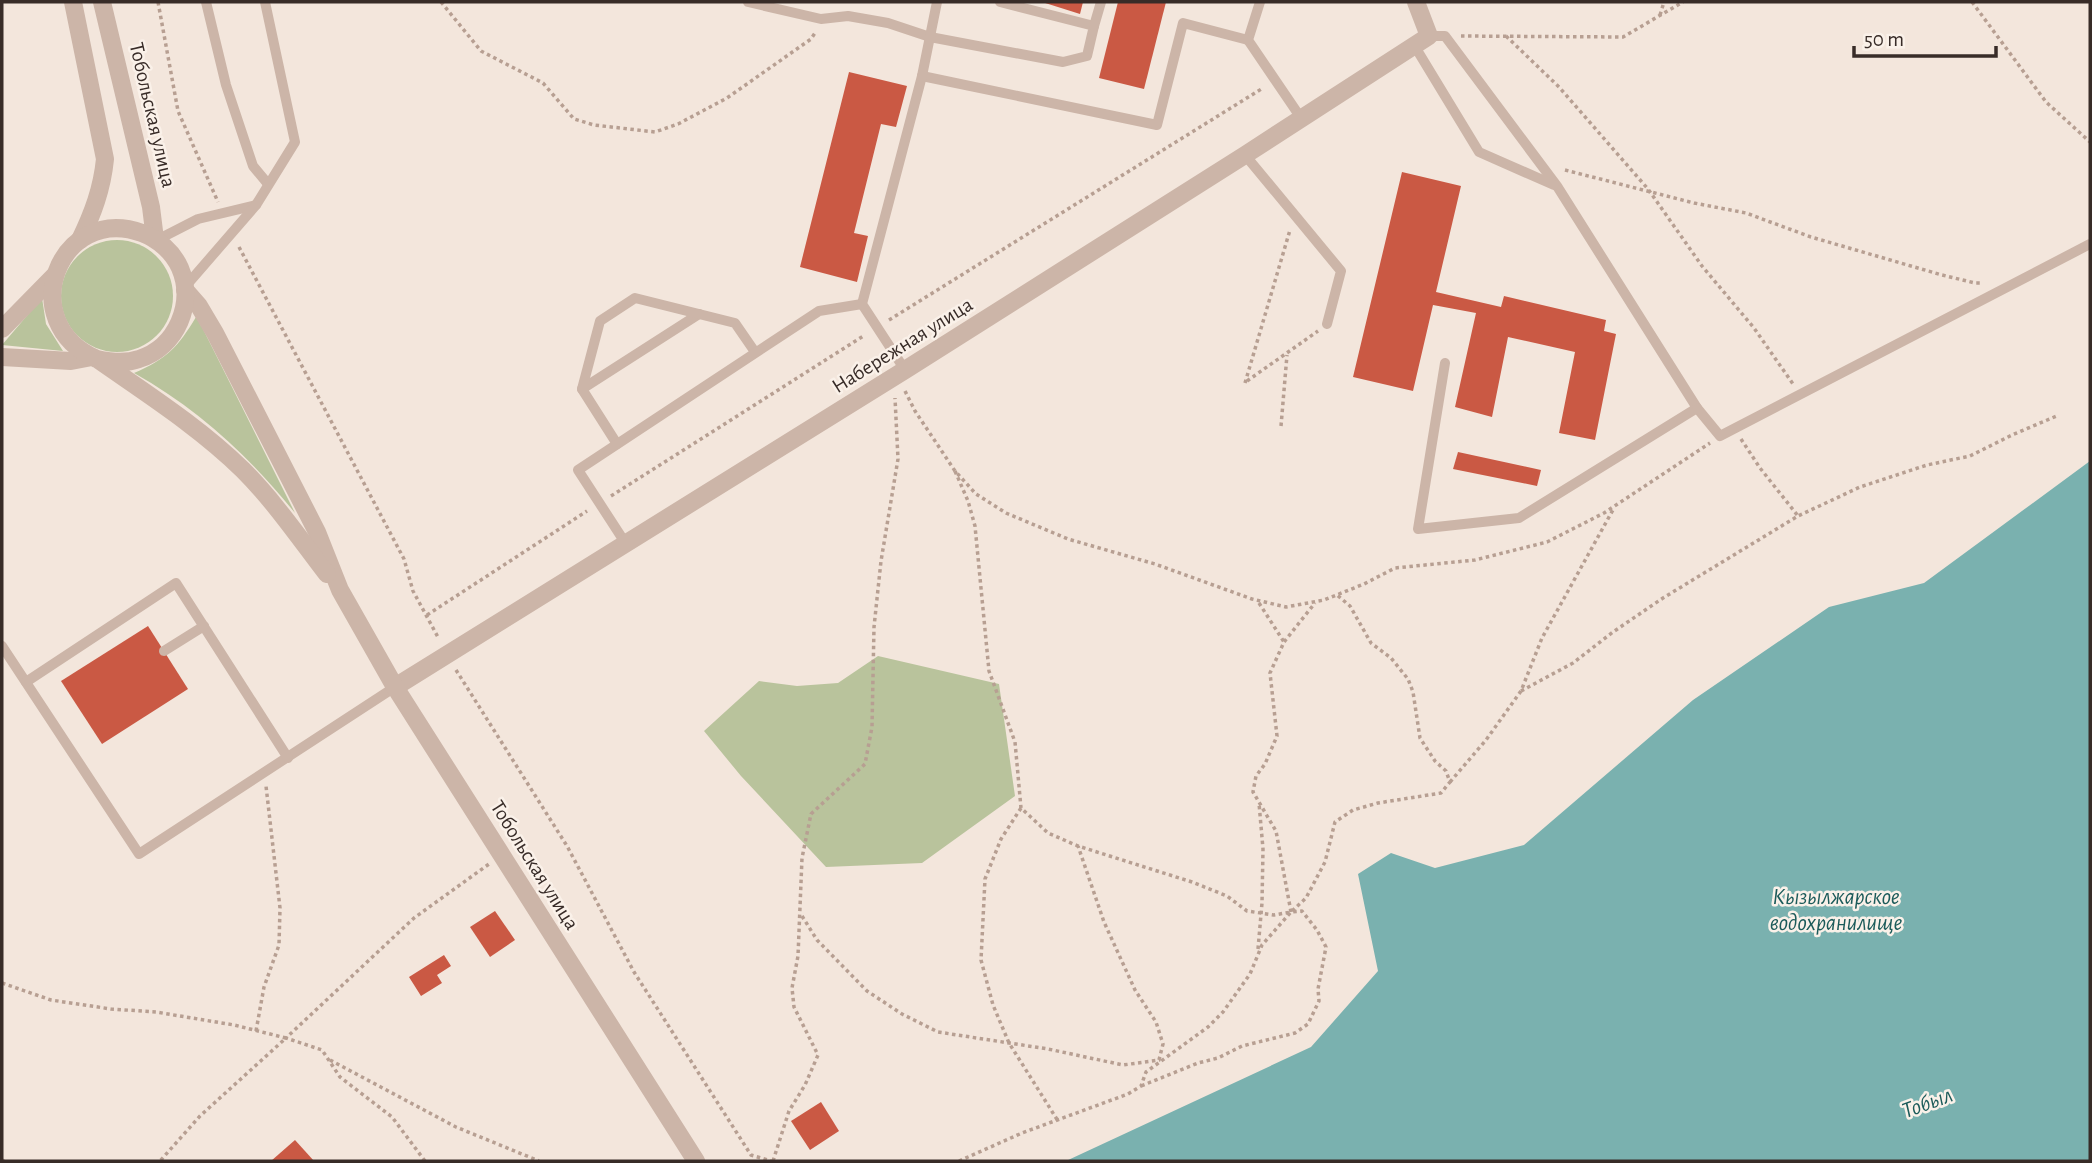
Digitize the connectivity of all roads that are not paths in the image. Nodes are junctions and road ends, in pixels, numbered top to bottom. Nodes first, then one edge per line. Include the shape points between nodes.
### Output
1 (73, 2) edge
2 (102, 2) edge
3 (206, 2) edge
4 (265, 2) edge
5 (748, 2) edge
6 (937, 2) edge
7 (1000, 2) edge
8 (1101, 2) edge
9 (1260, 2) edge
10 (1416, 2) edge
11 (1094, 26) junction
12 (930, 37) junction
13 (1429, 39) junction
14 (1248, 40) junction
15 (922, 76) junction
16 (1301, 118) junction
17 (1245, 155) junction
18 (268, 184) junction
19 (1557, 186) junction
20 (256, 205) junction
21 (80, 240) junction
22 (156, 240) junction
23 (2090, 244) edge
24 (55, 275) junction
25 (185, 289) junction
26 (862, 304) junction
27 (699, 314) junction
28 (1327, 324) road end
29 (2, 329) edge
30 (755, 352) junction
31 (2, 357) edge
32 (95, 358) junction
33 (1445, 363) dead end
34 (903, 377) junction
35 (582, 390) junction
36 (1697, 408) junction
37 (617, 444) junction
38 (625, 544) junction
39 (341, 590) junction
40 (204, 626) junction
41 (2, 646) edge
42 (164, 651) dead end
43 (26, 682) junction
44 (395, 687) junction
45 (288, 758) junction
46 (696, 1161) edge

1 - 21 street via 105,159 100,192
2 - 22 street, Тобольская улица
3 - 18 lane via 249,155
4 - 18 lane via 295,142
5 - 12 lane via 826,19 848,16 888,23
6 - 12 lane
7 - 11 lane
8 - 11 lane
9 - 14 lane
10 - 13 street
11 - 12 lane via 1087,56 1063,62
12 - 15 lane
13 - 16 street, Набережная улица
13 - 19 lane
13 - 19 lane via 1479,152
14 - 15 lane via 1183,23 1157,125
14 - 16 lane
15 - 26 lane
16 - 17 street, Набережная улица
17 - 28 lane via 1341,271
17 - 34 street, Набережная улица
18 - 20 lane
19 - 36 lane
20 - 22 lane via 198,219
20 - 25 lane
21 - 22 street via 118,228
21 - 24 street via 60,261
22 - 25 street via 177,263
23 - 36 lane via 1720,436
24 - 29 street
24 - 32 street via 51,299 57,324 72,344
25 - 32 street via 180,321 164,345 139,359
25 - 39 street via 215,333 317,532
26 - 30 lane via 819,311
26 - 34 lane
27 - 30 lane via 735,323
27 - 35 lane
27 - 35 lane via 635,298 600,321
30 - 37 lane
31 - 32 street
32 - 39 street via 208,439 243,470
33 - 36 lane via 1418,529 1519,518
34 - 38 street, Набережная улица
35 - 37 lane
37 - 38 lane via 578,470
38 - 44 street, Набережная улица
39 - 44 street, Тобольская улица
40 - 42 lane
40 - 43 lane via 176,583
40 - 45 lane
41 - 43 lane
43 - 45 lane via 139,854
44 - 45 lane
44 - 46 street, Тобольская улица

